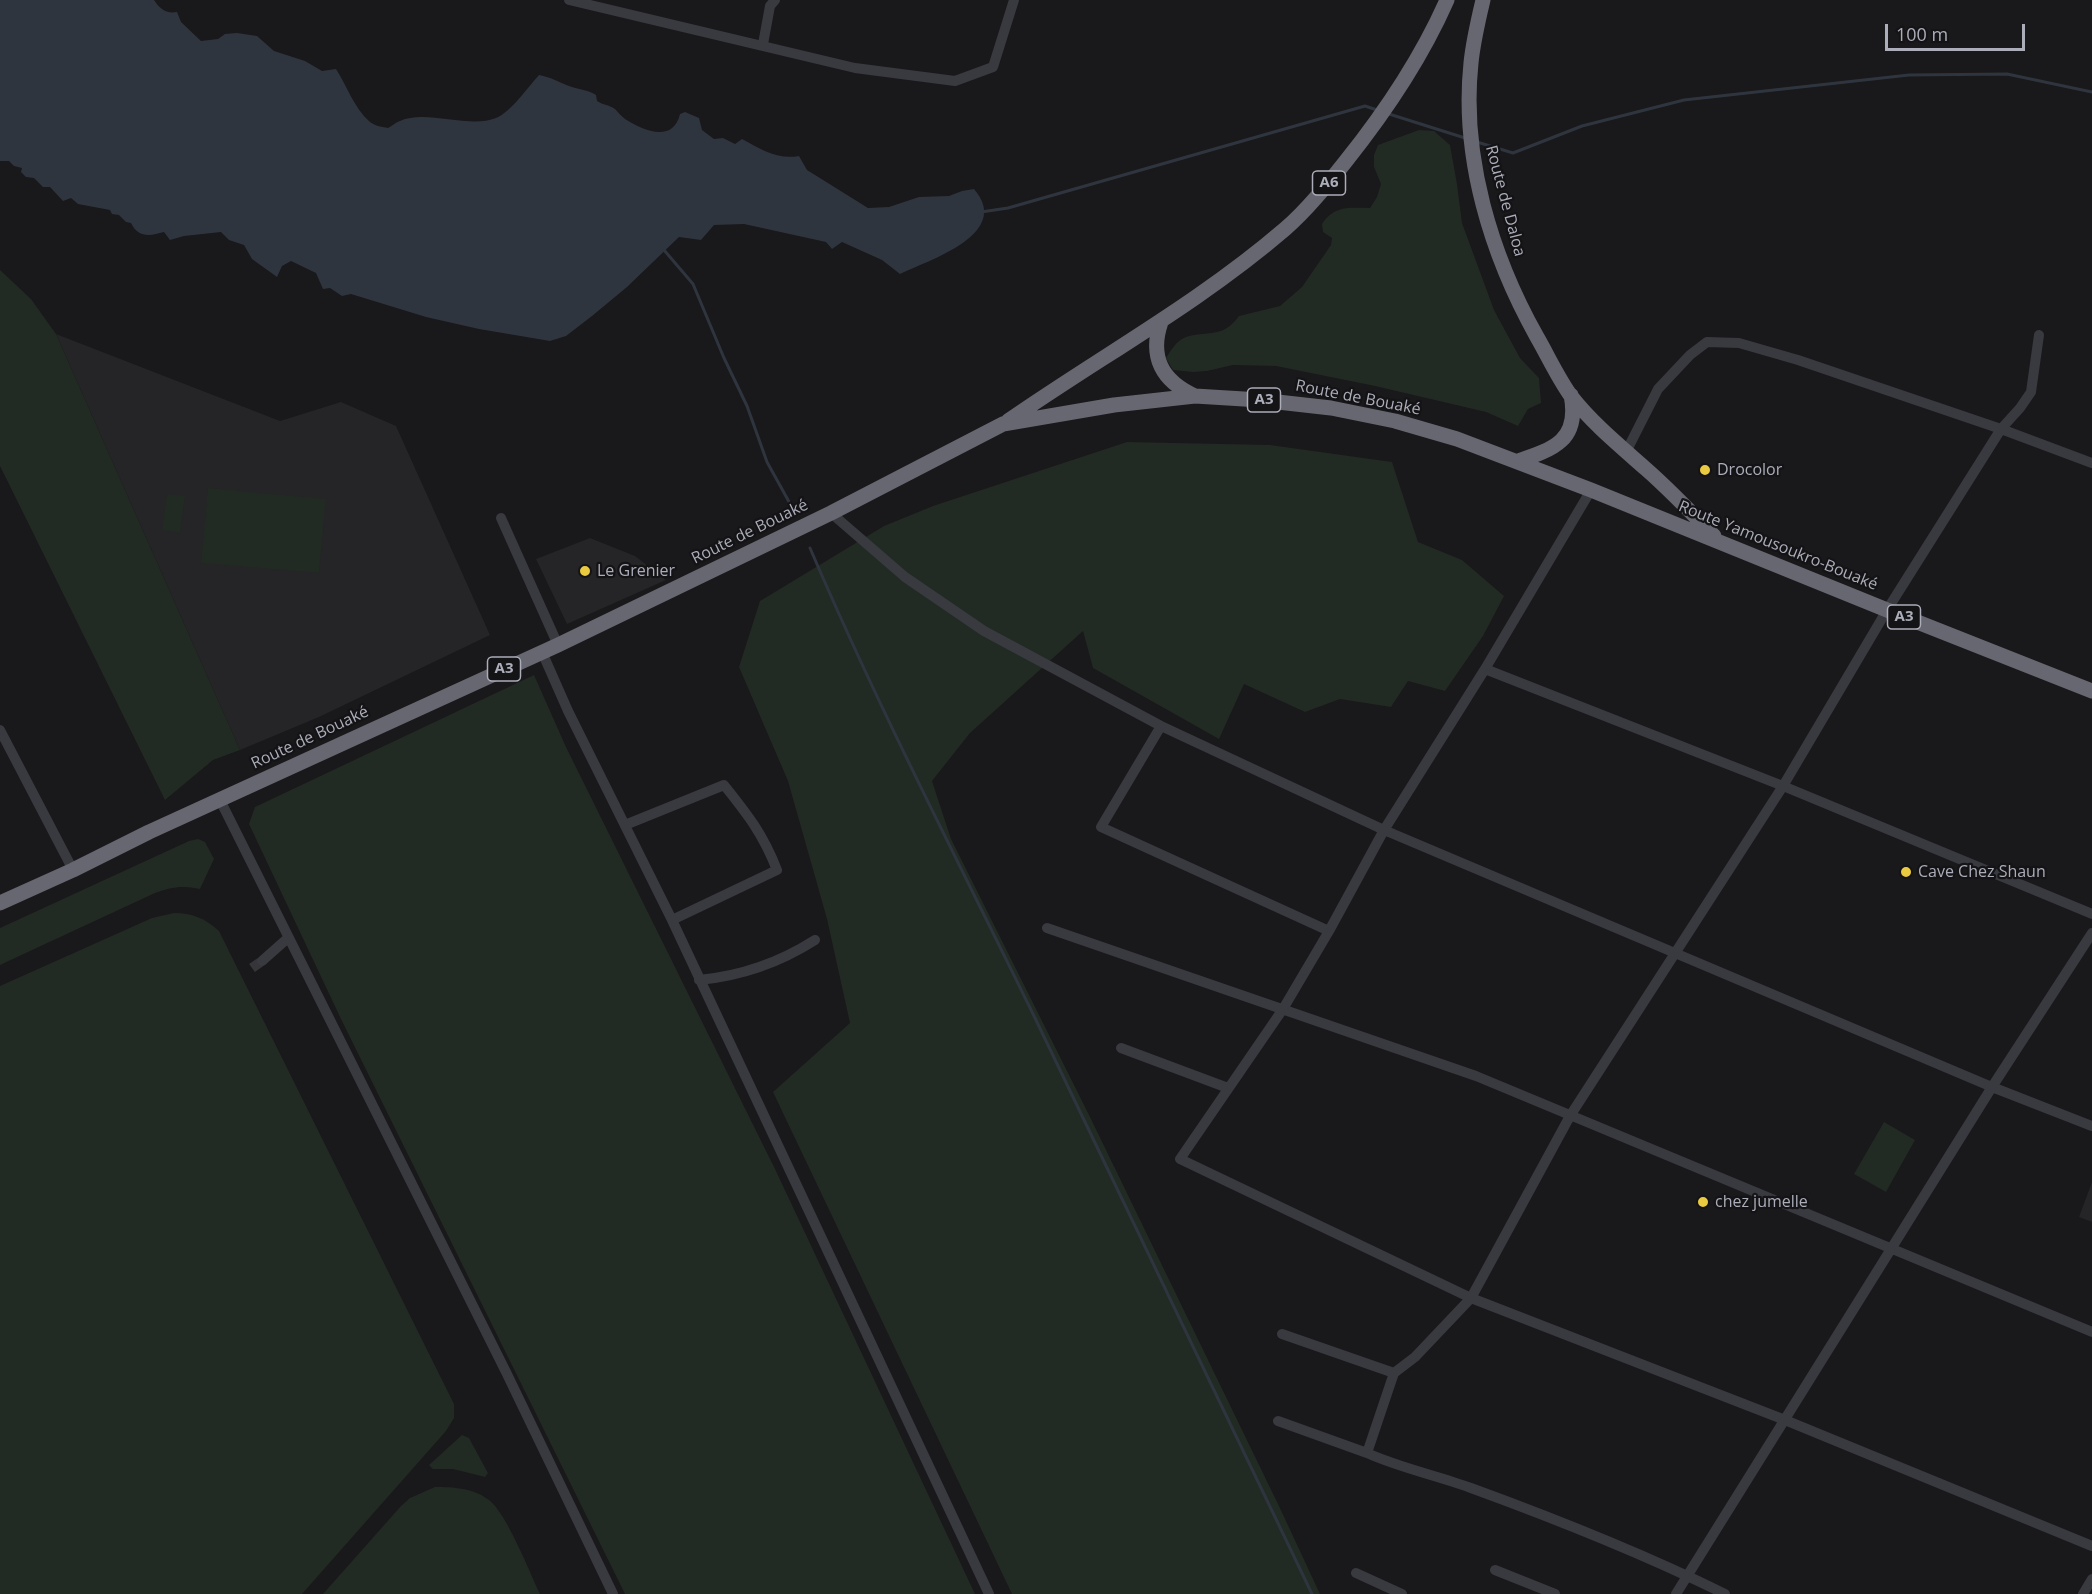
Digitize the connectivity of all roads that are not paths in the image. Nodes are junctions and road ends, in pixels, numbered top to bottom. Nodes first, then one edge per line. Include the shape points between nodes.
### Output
1 (569, 0) edge
2 (775, 0) edge
3 (1014, 0) edge
4 (1447, 0) edge
5 (1483, 0) edge
6 (763, 44) junction
7 (1161, 322) junction
8 (2039, 335) dead end
9 (1570, 395) junction
10 (1195, 396) junction
11 (1003, 424) junction
12 (2001, 429) junction
13 (1626, 452) junction
14 (1518, 461) junction
15 (2092, 463) edge
16 (1591, 490) junction
17 (831, 513) junction
18 (501, 518) dead end
19 (1718, 540) junction
20 (1887, 610) junction
21 (558, 645) junction
22 (542, 652) junction
23 (1485, 669) junction
24 (2092, 691) edge
25 (1161, 726) junction
26 (0, 730) edge
27 (1783, 786) junction
28 (220, 800) junction
29 (625, 825) junction
30 (1384, 830) junction
31 (73, 870) junction
32 (0, 903) edge
33 (2092, 914) edge
34 (672, 920) junction
35 (1047, 928) dead end
36 (1329, 931) junction
37 (2092, 933) edge
38 (288, 938) junction
39 (815, 940) dead end
40 (1677, 952) junction
41 (262, 961) tunnel mouth
42 (699, 980) junction
43 (1283, 1009) junction
44 (1121, 1048) dead end
45 (1992, 1087) junction
46 (1228, 1088) junction
47 (1570, 1116) junction
48 (2092, 1126) edge
49 (1892, 1249) junction
50 (1471, 1298) junction
51 (2092, 1332) edge
52 (1282, 1334) dead end
53 (1394, 1373) junction
54 (1785, 1419) junction
55 (1278, 1421) dead end
56 (1367, 1453) junction
57 (2092, 1546) edge
58 (1496, 1570) dead end
59 (1356, 1573) dead end
60 (1688, 1576) junction
61 (2092, 1579) edge
62 (613, 1594) edge
63 (989, 1594) edge
64 (1402, 1594) edge
65 (1555, 1594) edge
66 (1676, 1594) edge
67 (1725, 1594) edge
68 (2083, 1594) edge

1 - 6 street
2 - 6 street via 770,6
3 - 6 street via 993,67 955,81 855,68
4 - 7 highway, A6 via 1407,77 1330,181 1287,227
5 - 9 highway, Route de Daloa via 1471,62 1469,105 1478,181 1503,265 1523,312
7 - 10 highway via 1156,349 1163,372 1179,389
7 - 11 highway, A6
8 - 12 street via 2031,392
9 - 13 highway
9 - 14 highway via 1572,417 1563,439 1549,451
10 - 11 highway, Route de Bouaké / A3
10 - 14 highway, Route de Bouaké / A3 via 1330,408 1457,439
11 - 17 highway, Route de Bouaké / A3
12 - 13 street via 1798,360 1739,343 1707,342 1658,389
12 - 15 street
12 - 20 street
13 - 19 highway
14 - 16 highway, Route Yamousoukro-Bouaké / A3
16 - 19 highway, Route Yamousoukro-Bouaké / A3
16 - 23 street
17 - 21 highway, Route de Bouaké / A3
17 - 25 street via 905,577 984,630
18 - 21 street
19 - 20 highway, Route Yamousoukro-Bouaké / A3
20 - 24 highway, Route Yamousoukro-Bouaké / A3
20 - 27 street
21 - 22 highway, Route de Bouaké / A3
22 - 28 highway, Route de Bouaké / A3
22 - 29 street
23 - 27 street
23 - 30 street
25 - 30 street
25 - 36 street via 1101,827
26 - 31 street
27 - 33 street
27 - 40 street
28 - 31 highway, Route de Bouaké / A3
28 - 38 street
29 - 34 street
29 - 34 street via 724,785 767,844 777,870
30 - 36 street
30 - 40 street
31 - 32 highway, Route de Bouaké / A3
34 - 42 street
35 - 43 street
36 - 43 street
37 - 45 street
38 - 41 street
38 - 62 street
39 - 42 street via 758,969
40 - 45 street
40 - 47 street
42 - 63 street
43 - 46 street
43 - 47 street via 1476,1076
44 - 46 street
45 - 48 street
45 - 49 street
46 - 50 street via 1180,1159
47 - 49 street
47 - 50 street
49 - 51 street
49 - 54 street
50 - 53 street via 1415,1357
50 - 54 street
52 - 53 street
53 - 56 street
54 - 57 street
54 - 60 street
55 - 56 street
56 - 60 street via 1470,1487
58 - 65 street
59 - 64 street
60 - 66 street
60 - 67 street
61 - 68 street

